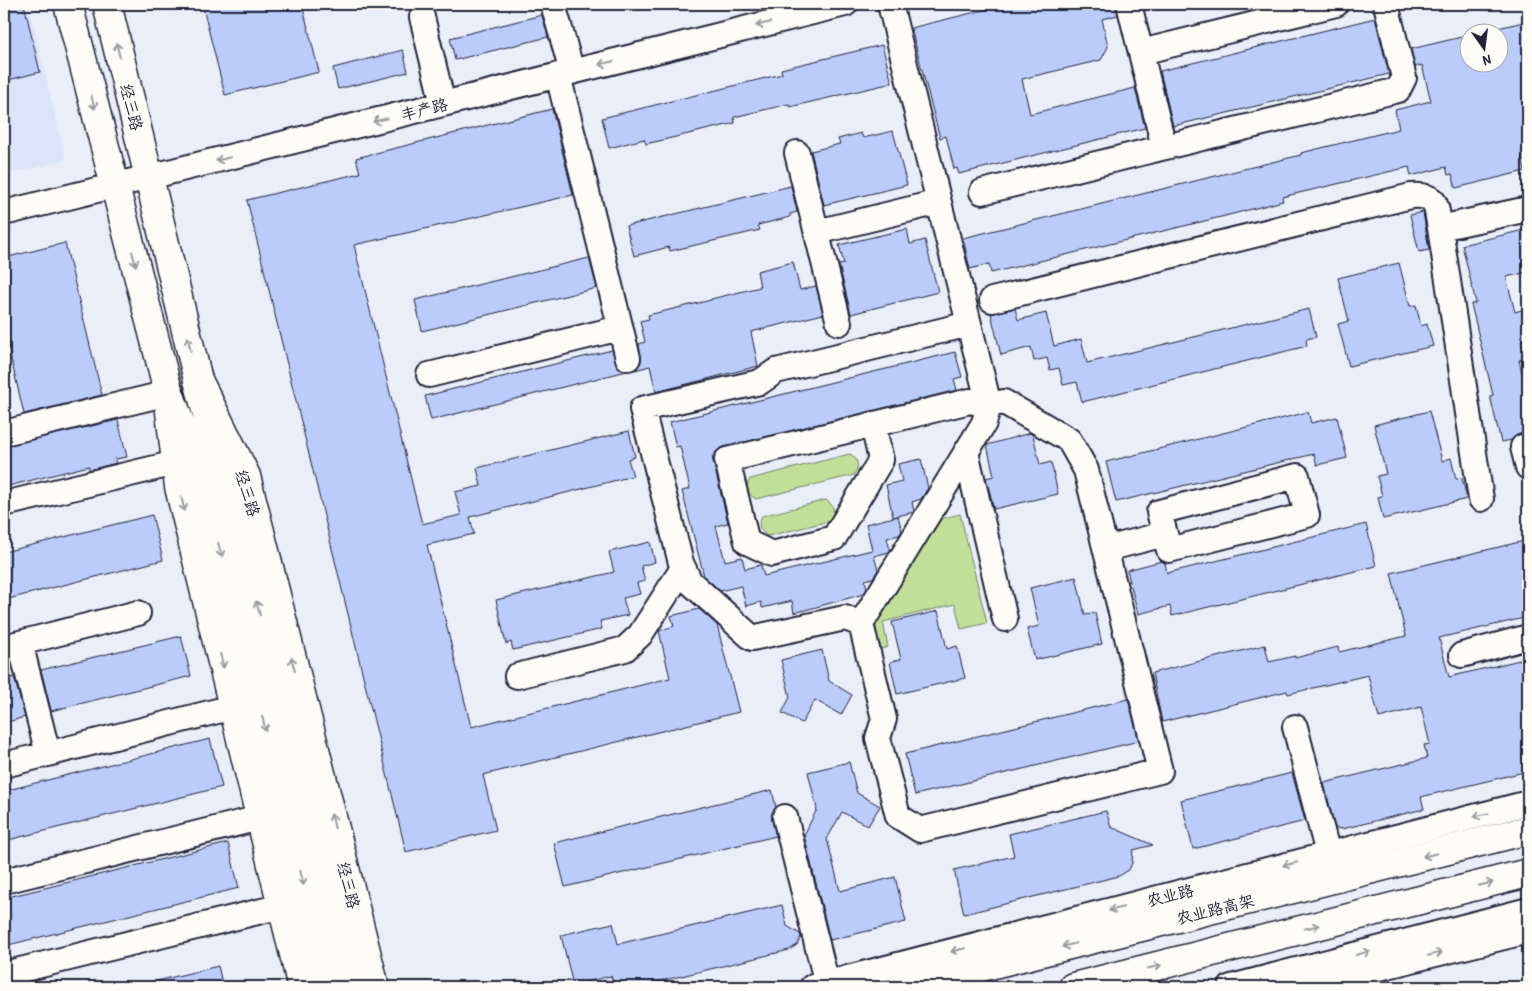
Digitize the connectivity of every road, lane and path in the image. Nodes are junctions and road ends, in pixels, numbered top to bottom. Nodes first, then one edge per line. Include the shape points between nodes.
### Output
1 (68, 4) edge
2 (107, 4) edge
3 (553, 4) edge
4 (845, 4) edge
5 (890, 4) edge
6 (1129, 4) edge
7 (1336, 4) edge
8 (1386, 4) edge
9 (422, 17) dead end
10 (1141, 52) junction
11 (565, 73) junction
12 (443, 104) junction
13 (1164, 147) junction
14 (797, 153) dead end
15 (149, 177) junction
16 (115, 186) junction
17 (982, 192) dead end
18 (939, 202) junction
19 (1528, 209) edge
20 (4, 213) edge
21 (1440, 228) junction
22 (817, 232) junction
23 (992, 300) dead end
24 (839, 323) dead end
25 (968, 324) junction
26 (620, 328) junction
27 (628, 358) dead end
28 (429, 375) dead end
29 (198, 380) junction
30 (168, 390) junction
31 (988, 405) junction
32 (872, 425) junction
33 (4, 432) edge
34 (966, 452) junction
35 (176, 463) junction
36 (1481, 499) dead end
37 (4, 504) edge
38 (1165, 534) junction
39 (1106, 549) junction
40 (684, 568) junction
41 (138, 613) dead end
42 (1005, 619) dead end
43 (861, 624) junction
44 (1528, 637) edge
45 (12, 645) edge
46 (1462, 655) dead end
47 (517, 676) dead end
48 (233, 707) junction
49 (1295, 727) dead end
50 (48, 754) junction
51 (4, 765) edge
52 (1528, 802) edge
53 (286, 813) junction
54 (785, 817) dead end
55 (1528, 830) edge
56 (1328, 854) junction
57 (1528, 873) edge
58 (4, 881) edge
59 (282, 906) junction
60 (1528, 910) edge
61 (1528, 931) edge
62 (4, 974) edge
63 (819, 985) edge
64 (302, 987) edge
65 (330, 987) edge
66 (359, 987) edge
67 (375, 987) edge
68 (902, 987) edge
69 (1073, 987) edge
70 (1231, 987) edge
71 (1303, 987) edge

1 -> 16 main road
15 -> 2 main road, 经三路
3 - 11 street
4 -> 11 street, 丰产路
5 - 18 street
6 - 10 street
7 - 10 street
8 - 13 street via 1404,78 1398,90
9 - 12 street
10 - 13 street
11 - 12 street, 丰产路
11 - 26 street
12 -> 15 street, 丰产路
13 - 17 street
14 - 22 street
15 - 16 street, 丰产路
29 -> 15 main road, 经三路
16 - 20 street, 丰产路
16 -> 30 main road
18 - 22 street
18 - 25 street
19 - 21 street
21 - 23 street via 1435,204 1430,197 1411,196
21 - 36 street
22 - 24 street
25 - 31 street
25 - 40 street via 776,371 760,382 642,409
26 - 27 street
26 - 28 street
53 -> 29 main road
67 -> 29 main road, 经三路 via 246,476
30 - 33 street
30 - 35 main road
30 -> 53 main road via 203,484
31 - 32 street via 970,401
31 - 34 street via 984,423
31 - 39 street via 1004,402 1069,440 1086,470
32 - 32 street via 727,460 747,542 772,554 834,538 881,460
34 - 42 street
34 - 43 street
35 - 37 street
35 -> 48 main road via 179,487
38 - 38 street via 1169,550 1307,515 1297,476 1159,512
38 - 39 street
39 - 43 street via 1160,771 920,830 898,816 878,738 884,719
40 - 43 street via 690,582 752,638 846,618
40 - 47 street via 640,635 626,649
41 - 45 street
44 - 46 street
45 - 50 street
48 - 50 street
48 - 53 main road
49 - 56 street
50 - 51 street
52 -> 56 street, 农业路
53 - 58 street
53 - 59 main road
53 -> 65 main road
53 - 66 main road
54 - 63 street
55 -> 68 main road, 农业路高架
56 -> 63 street, 农业路
69 -> 57 main road
59 - 62 street
59 - 64 main road
70 -> 60 street
71 -> 61 street

